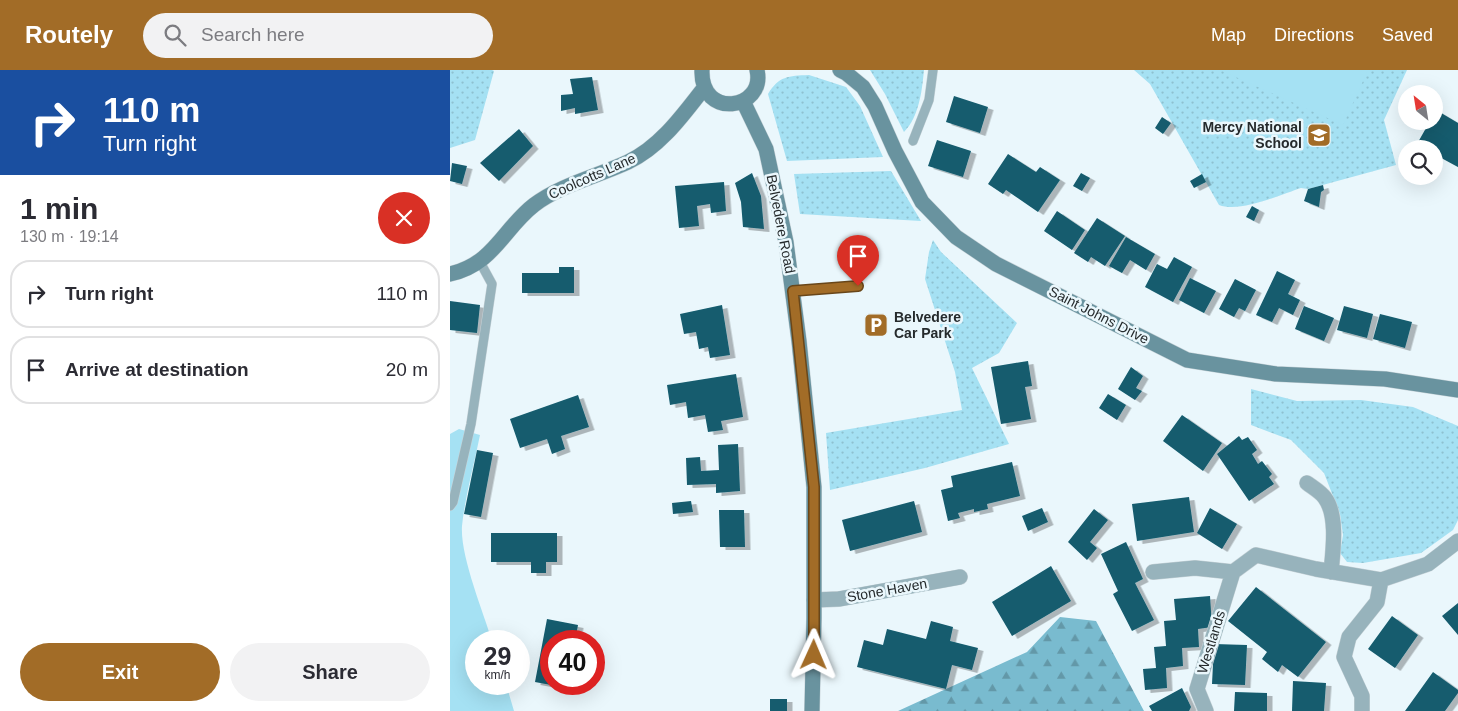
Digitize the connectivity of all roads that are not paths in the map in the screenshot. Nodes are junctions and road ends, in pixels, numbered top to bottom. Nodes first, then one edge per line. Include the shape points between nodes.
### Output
1 (702, 70) edge
2 (757, 70) edge
3 (840, 70) edge
4 (933, 70) edge
5 (704, 88) junction
6 (743, 101) junction
7 (913, 141) dead end
8 (480, 262) junction
9 (450, 274) edge
10 (858, 286) dead end
11 (793, 291) junction
12 (1458, 390) edge
13 (1307, 483) dead end
14 (450, 506) edge
15 (1458, 540) edge
16 (1154, 572) dead end
17 (1232, 572) junction
18 (1331, 572) junction
19 (960, 577) dead end
20 (1381, 580) junction
21 (814, 600) junction
22 (812, 711) edge
23 (1206, 711) edge
24 (1362, 711) edge

1 - 5 street
2 - 6 street via 755,90
3 - 12 street, Saint Johns Drive via 863,87 875,106 922,202 956,238 996,264 1187,360 1276,374 1385,379
4 - 7 lane via 929,100
5 - 6 street via 710,96 725,104
5 - 8 street, Coolcotts Lane via 649,150 629,162 545,197 520,217
6 - 11 street, Belvedere Road via 766,149
8 - 9 street, Coolcotts Lane
8 - 14 lane via 492,284 471,424
10 - 11 lane
11 - 21 street, Belvedere Road via 814,487
13 - 18 street via 1325,498 1330,512 1334,528
15 - 20 street via 1428,564
16 - 17 street via 1194,568
17 - 18 street via 1256,555
17 - 23 street, Westlands via 1197,689
18 - 20 street
19 - 21 street, Stone Haven via 839,599
20 - 24 street via 1377,602 1349,637 1344,656 1362,696
21 - 22 street, Belvedere Road

